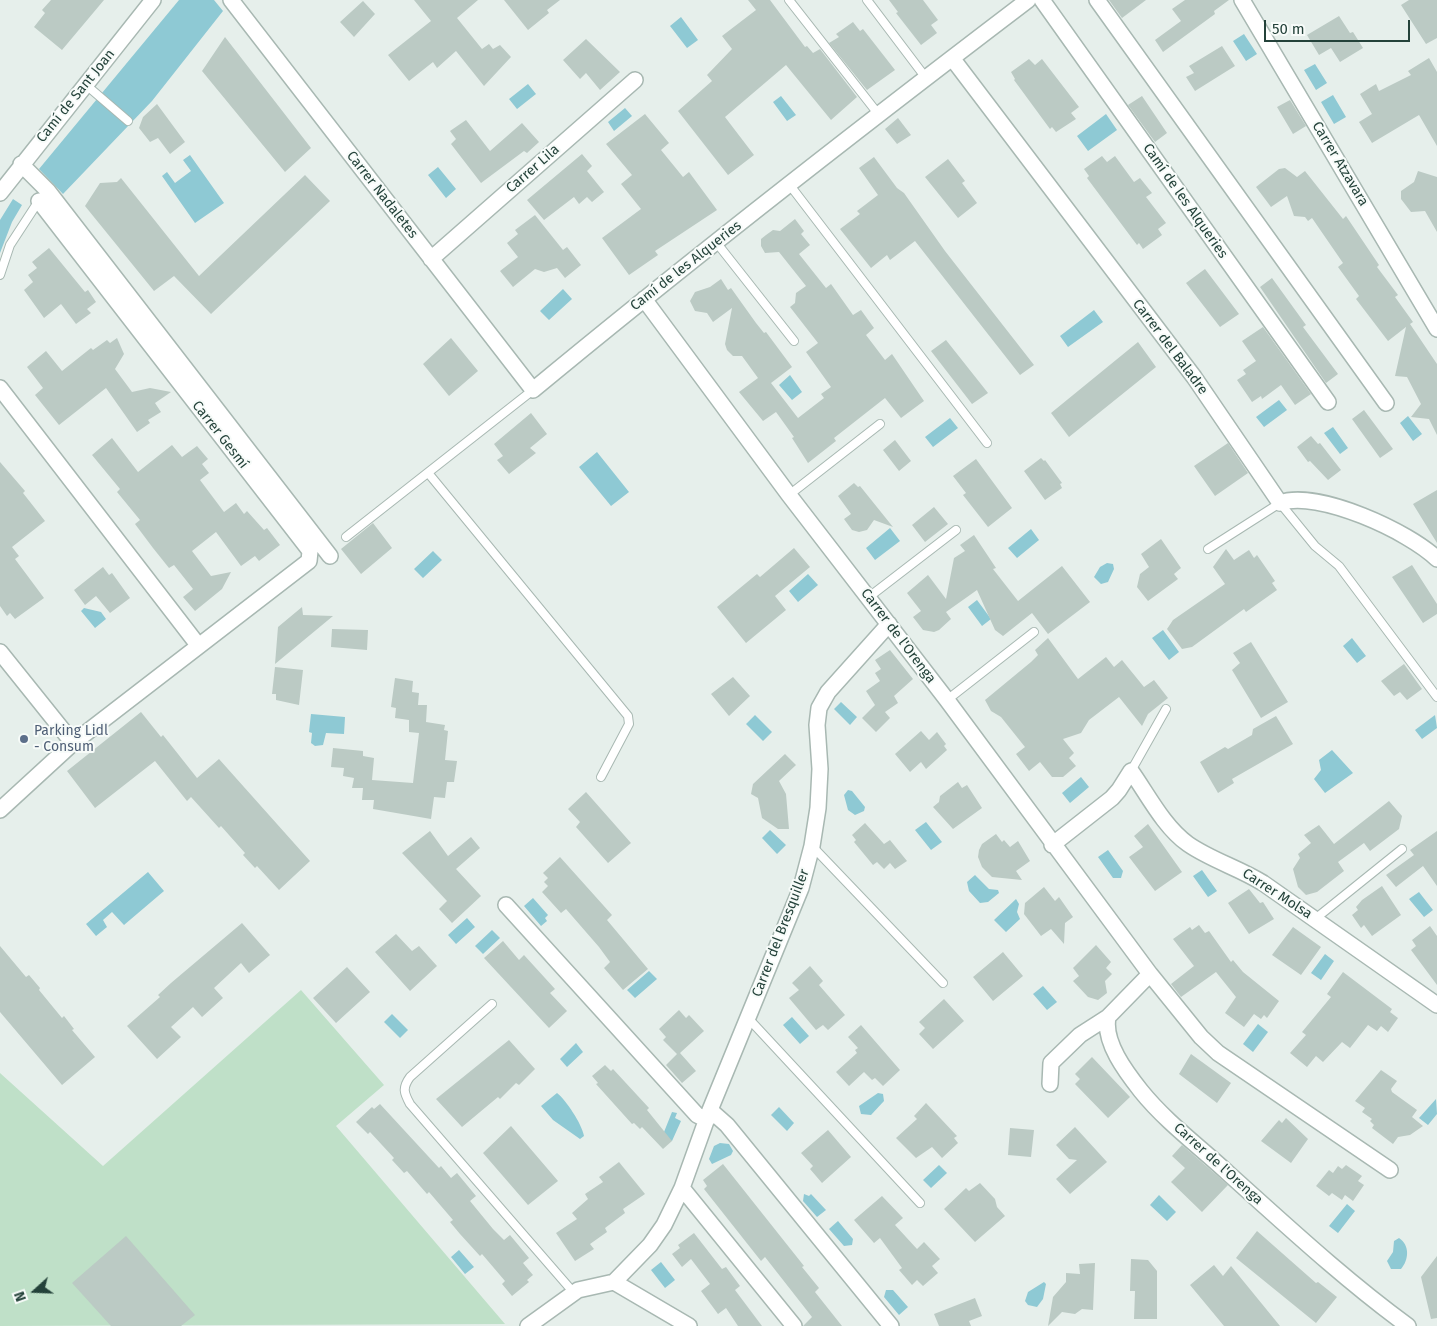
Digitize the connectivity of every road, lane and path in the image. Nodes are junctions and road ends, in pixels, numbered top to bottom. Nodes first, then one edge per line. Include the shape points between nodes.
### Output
1 (153, 0) edge
2 (230, 0) edge
3 (788, 0) edge
4 (867, 0) edge
5 (1028, 0) edge
6 (1042, 0) edge
7 (1097, 0) edge
8 (1242, 0) edge
9 (952, 58) junction
10 (926, 78) junction
11 (635, 80) dead end
12 (85, 84) junction
13 (879, 115) junction
14 (128, 121) dead end
15 (21, 164) junction
16 (789, 184) junction
17 (41, 188) junction
18 (0, 193) edge
19 (716, 242) junction
20 (431, 259) junction
21 (0, 274) edge
22 (644, 299) junction
23 (1437, 328) edge
24 (794, 341) dead end
25 (0, 388) edge
26 (533, 390) junction
27 (1328, 402) dead end
28 (1386, 403) dead end
29 (880, 424) dead end
30 (987, 443) dead end
31 (429, 474) junction
32 (789, 495) junction
33 (1280, 503) junction
34 (956, 530) dead end
35 (346, 537) dead end
36 (1208, 549) dead end
37 (330, 556) dead end
38 (1437, 559) edge
39 (869, 598) junction
40 (889, 624) junction
41 (1034, 632) dead end
42 (198, 645) junction
43 (0, 652) edge
44 (1437, 697) edge
45 (947, 700) junction
46 (1166, 709) dead end
47 (73, 744) junction
48 (1130, 771) junction
49 (601, 776) dead end
50 (0, 810) edge
51 (812, 846) junction
52 (1052, 846) junction
53 (1402, 849) dead end
54 (506, 905) dead end
55 (1315, 919) junction
56 (1150, 974) junction
57 (943, 983) dead end
58 (492, 1004) dead end
59 (1437, 1004) edge
60 (1108, 1017) junction
61 (748, 1018) junction
62 (1050, 1084) dead end
63 (708, 1115) junction
64 (1390, 1170) dead end
65 (682, 1188) junction
66 (920, 1203) dead end
67 (614, 1282) junction
68 (574, 1294) junction
69 (528, 1326) edge
70 (689, 1326) edge
71 (794, 1326) edge
72 (891, 1326) edge
73 (1408, 1326) edge

1 - 12 street, Camí de Sant Joan
2 - 20 street, Carrer Nadaletes
3 - 13 lane
4 - 10 lane
5 - 9 street, Camí de les Alqueries
6 - 27 street, Camí de les Alqueries
7 - 28 street
8 - 23 street, Carrer Atzavara
9 - 10 street, Camí de les Alqueries
9 - 33 street, Carrer del Baladre via 1194,377
10 - 13 street, Camí de les Alqueries
11 - 20 street, Carrer Lila
12 - 14 lane
12 - 15 street, Camí de Sant Joan
13 - 16 street, Camí de les Alqueries
15 - 17 street, Carrer Gesmí
15 - 18 street, Camí de Sant Joan
16 - 19 street, Camí de les Alqueries
16 - 30 lane
17 - 21 lane via 10,245
17 - 37 street, Carrer Gesmí
17 - 42 street, Carrer Gesmí via 310,551 309,561
19 - 22 street, Camí de les Alqueries
19 - 24 lane
20 - 26 street, Carrer Nadaletes
22 - 26 street, Camí de les Alqueries
22 - 32 street, Carrer de l'Orenga
25 - 42 street
26 - 31 lane, Camí de les Alqueries
29 - 32 lane
31 - 35 lane, Camí de les Alqueries
31 - 49 lane via 628,716 628,724
32 - 39 street, Carrer de l'Orenga
33 - 36 lane
33 - 38 street via 1296,499 1350,512 1406,536
33 - 44 lane via 1315,546 1339,566
34 - 39 lane
39 - 40 street, Carrer de l'Orenga
40 - 45 street, Carrer de l'Orenga
40 - 51 street, Carrer del Bresquiller via 828,692 819,708 816,725 820,745 820,791
41 - 45 lane
42 - 47 street, Carrer Gesmí
43 - 47 street
45 - 52 street, Carrer de l'Orenga
46 - 48 lane
47 - 50 street
48 - 52 street via 1112,798
48 - 55 street, Carrer Molsa via 1171,827 1187,843 1248,874
51 - 57 lane
51 - 61 street, Carrer del Bresquiller via 801,888
52 - 56 street, Carrer de l'Orenga
53 - 55 lane
54 - 63 street via 697,1115
55 - 59 street, Carrer Molsa
56 - 60 street
56 - 64 street, Carrer de l'Orenga via 1218,1053
58 - 68 lane via 410,1077 404,1094
60 - 62 street via 1080,1035 1050,1063
60 - 73 street, Carrer de l'Orenga via 1107,1031 1115,1050 1154,1105 1270,1211
61 - 63 street, Carrer del Bresquiller
61 - 66 lane
63 - 65 street, Carrer del Bresquiller
63 - 72 street via 727,1125
65 - 67 street, Carrer del Bresquiller via 657,1236
65 - 71 street
67 - 68 street
67 - 70 street
68 - 69 street

